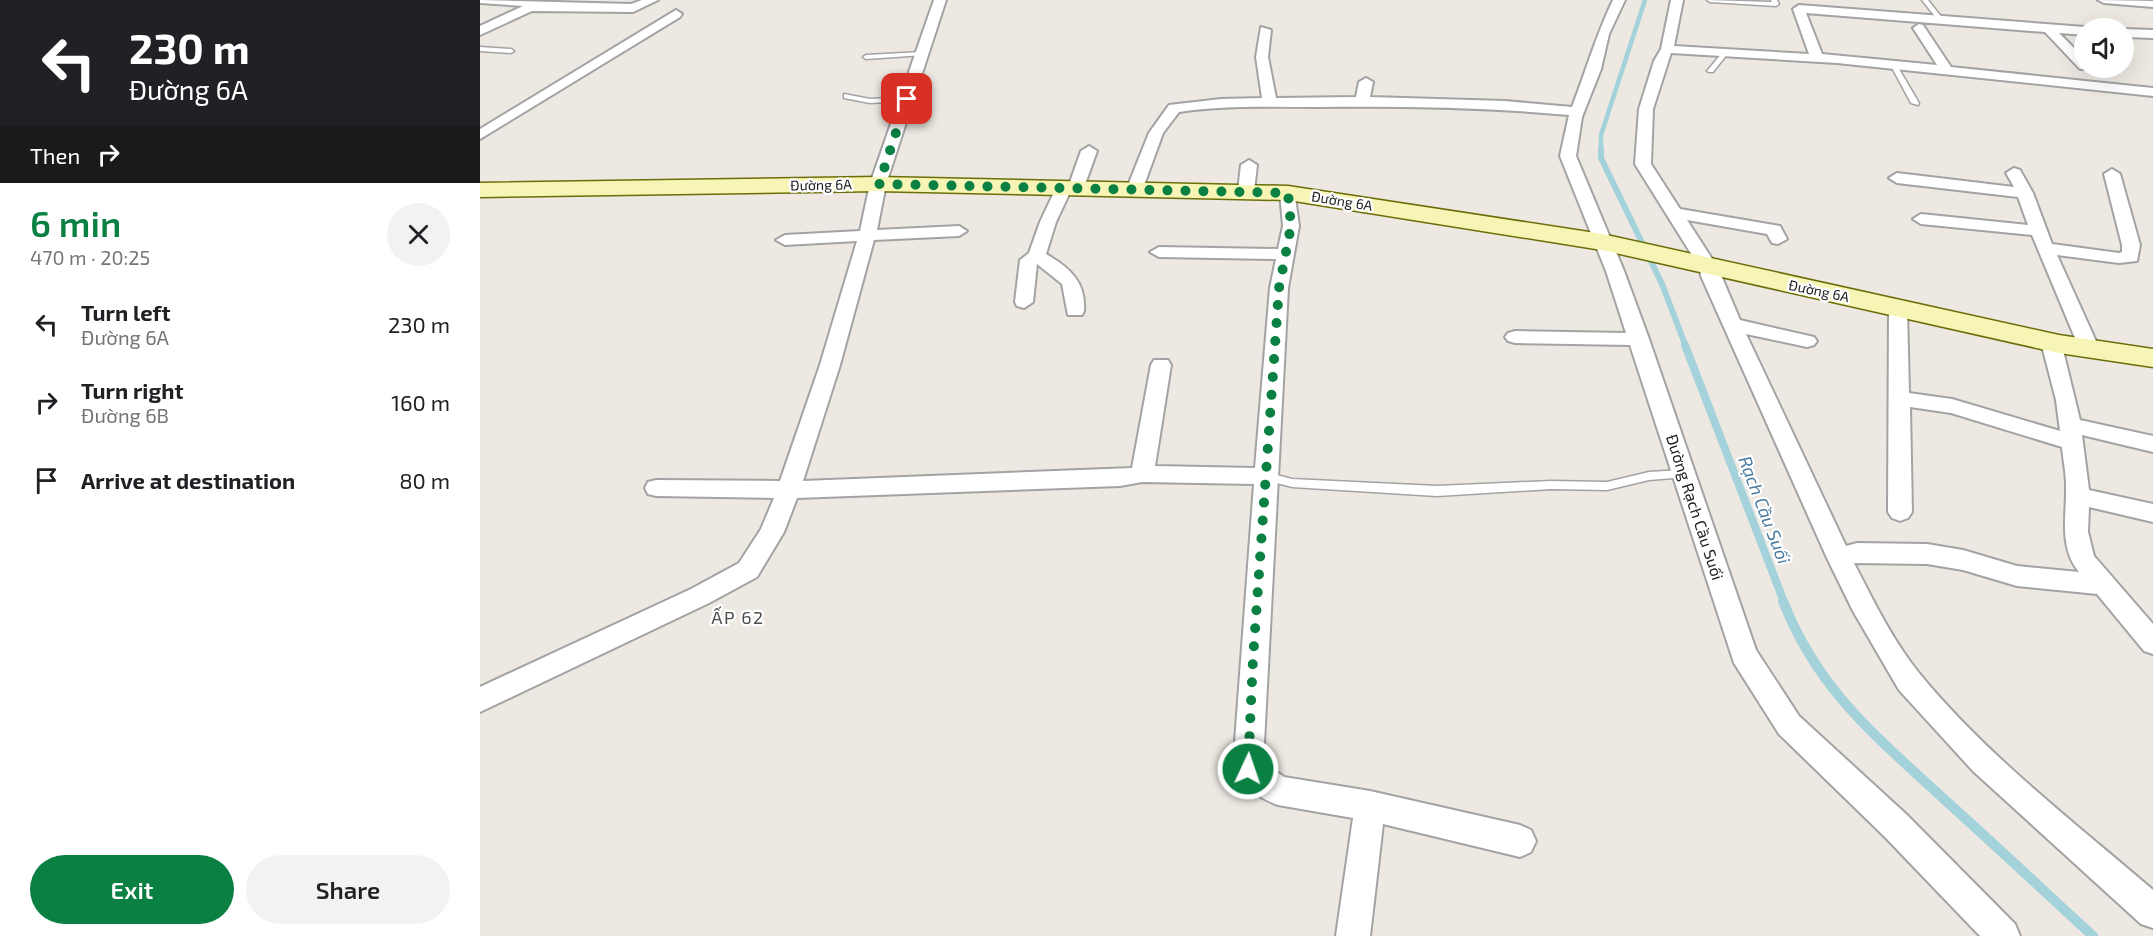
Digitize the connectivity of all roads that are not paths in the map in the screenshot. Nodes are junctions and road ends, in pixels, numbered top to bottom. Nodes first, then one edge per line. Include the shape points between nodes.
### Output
1 (480, 0) edge
2 (652, 0) edge
3 (940, 0) edge
4 (1619, 0) edge
5 (1677, 0) edge
6 (1710, 0) edge
7 (1774, 0) edge
8 (1925, 0) edge
9 (2104, 0) edge
10 (504, 1) edge
11 (537, 3) edge
12 (2153, 4) edge
13 (676, 14) dead end
14 (1939, 18) junction
15 (1919, 28) dead end
16 (2048, 28) junction
17 (1265, 30) dead end
18 (2074, 30) edge
19 (480, 31) edge
20 (2134, 33) edge
21 (2153, 34) edge
22 (480, 49) edge
23 (1667, 49) junction
24 (511, 51) dead end
25 (1725, 53) junction
26 (922, 54) junction
27 (2074, 55) edge
28 (866, 57) dead end
29 (1818, 57) junction
30 (1893, 64) junction
31 (1947, 70) junction
32 (1711, 71) dead end
33 (1366, 82) dead end
34 (2153, 92) edge
35 (847, 96) dead end
36 (907, 99) junction
37 (1362, 101) junction
38 (1271, 103) junction
39 (1916, 103) dead end
40 (1577, 112) junction
41 (480, 135) edge
42 (1089, 151) dead end
43 (1249, 165) dead end
44 (2014, 173) dead end
45 (2112, 174) dead end
46 (1897, 178) dead end
47 (879, 184) junction
48 (1070, 186) junction
49 (1135, 188) junction
50 (480, 190) edge
51 (1246, 191) junction
52 (2025, 192) junction
53 (1288, 193) junction
54 (1674, 213) junction
55 (1921, 219) dead end
56 (959, 231) dead end
57 (2039, 231) junction
58 (867, 236) junction
59 (1778, 239) dead end
60 (785, 240) dead end
61 (1607, 244) junction
62 (2047, 249) junction
63 (1159, 252) dead end
64 (1286, 254) junction
65 (1037, 256) junction
66 (1704, 266) junction
67 (1024, 302) dead end
68 (1898, 309) junction
69 (1075, 311) dead end
70 (1734, 325) junction
71 (1515, 337) dead end
72 (1639, 339) junction
73 (1807, 341) dead end
74 (2051, 342) junction
75 (2090, 350) junction
76 (2153, 358) edge
77 (1161, 365) dead end
78 (1899, 399) junction
79 (2070, 434) junction
80 (2153, 444) edge
81 (1142, 474) junction
82 (1682, 474) junction
83 (1265, 476) junction
84 (656, 488) dead end
85 (789, 489) junction
86 (2077, 496) junction
87 (1900, 512) dead end
88 (2153, 513) edge
89 (1839, 558) junction
90 (2104, 585) junction
91 (2153, 644) edge
92 (480, 700) edge
93 (1370, 806) junction
94 (1520, 841) dead end
95 (2153, 912) edge
96 (1353, 936) edge
97 (2003, 936) edge

1 - 10 street
2 - 11 street via 633,8
3 - 26 street
4 - 40 street, Đường Rạch Cầu Suối via 1603,34
5 - 23 street
6 - 7 lane via 1776,4
8 - 14 lane
9 - 12 street
10 - 11 street
11 - 19 street
13 - 41 street
14 - 16 street
14 - 29 street via 1799,9
15 - 31 street
16 - 18 street
16 - 27 street
17 - 38 street via 1262,57
20 - 21 street
22 - 24 lane
23 - 25 street
23 - 54 street via 1646,109 1643,165
25 - 29 street
25 - 32 lane
26 - 28 lane
26 - 36 street
29 - 30 street
30 - 31 street
30 - 39 lane
31 - 34 street
33 - 37 street
35 - 36 lane via 870,101
36 - 47 street
37 - 38 street
37 - 40 street via 1505,105
38 - 49 street via 1174,108 1156,133
40 - 61 street, Đường Rạch Cầu Suối via 1568,156
42 - 48 street
43 - 51 street
44 - 52 street
45 - 62 street via 2131,257
46 - 52 street
47 - 48 street, Đường 6A
47 - 50 street, Đường 6A
47 - 58 street
48 - 49 street, Đường 6A
48 - 65 street via 1048,222
49 - 51 street, Đường 6A
51 - 53 street, Đường 6A
52 - 57 street
53 - 61 street, Đường 6A
53 - 64 street via 1291,226
54 - 59 street via 1760,226 1774,230
54 - 66 street
55 - 57 street
56 - 58 street
57 - 62 street
58 - 60 street
58 - 85 street
61 - 66 street, Đường 6A
61 - 72 street, Đường Rạch Cầu Suối
62 - 75 street
63 - 64 street
64 - 83 street via 1279,288
65 - 67 street via 1029,260
65 - 69 street via 1065,273 1077,294
66 - 68 street, Đường 6A
66 - 70 street
68 - 74 street, Đường 6A
68 - 78 street
70 - 73 street
70 - 89 street
71 - 72 street
72 - 82 street, Đường Rạch Cầu Suối
74 - 75 street, Đường 6A
74 - 79 street
75 - 76 street, Đường 6A
77 - 81 street
78 - 79 street via 1952,405
78 - 87 street
79 - 80 street
79 - 86 street
81 - 83 street
81 - 85 street via 939,486
82 - 83 lane via 1649,476 1607,486 1437,491 1292,483
82 - 97 street, Đường Rạch Cầu Suối via 1744,655 1789,725 1896,826
83 - 93 street via 1248,769 1278,791
84 - 85 street
85 - 92 street via 772,532 748,570
86 - 88 street
86 - 90 street via 2076,532 2083,560
89 - 90 street via 1857,553 1927,554 2017,576
89 - 95 street via 1909,681 1983,761
90 - 91 street
93 - 94 street
93 - 96 street

